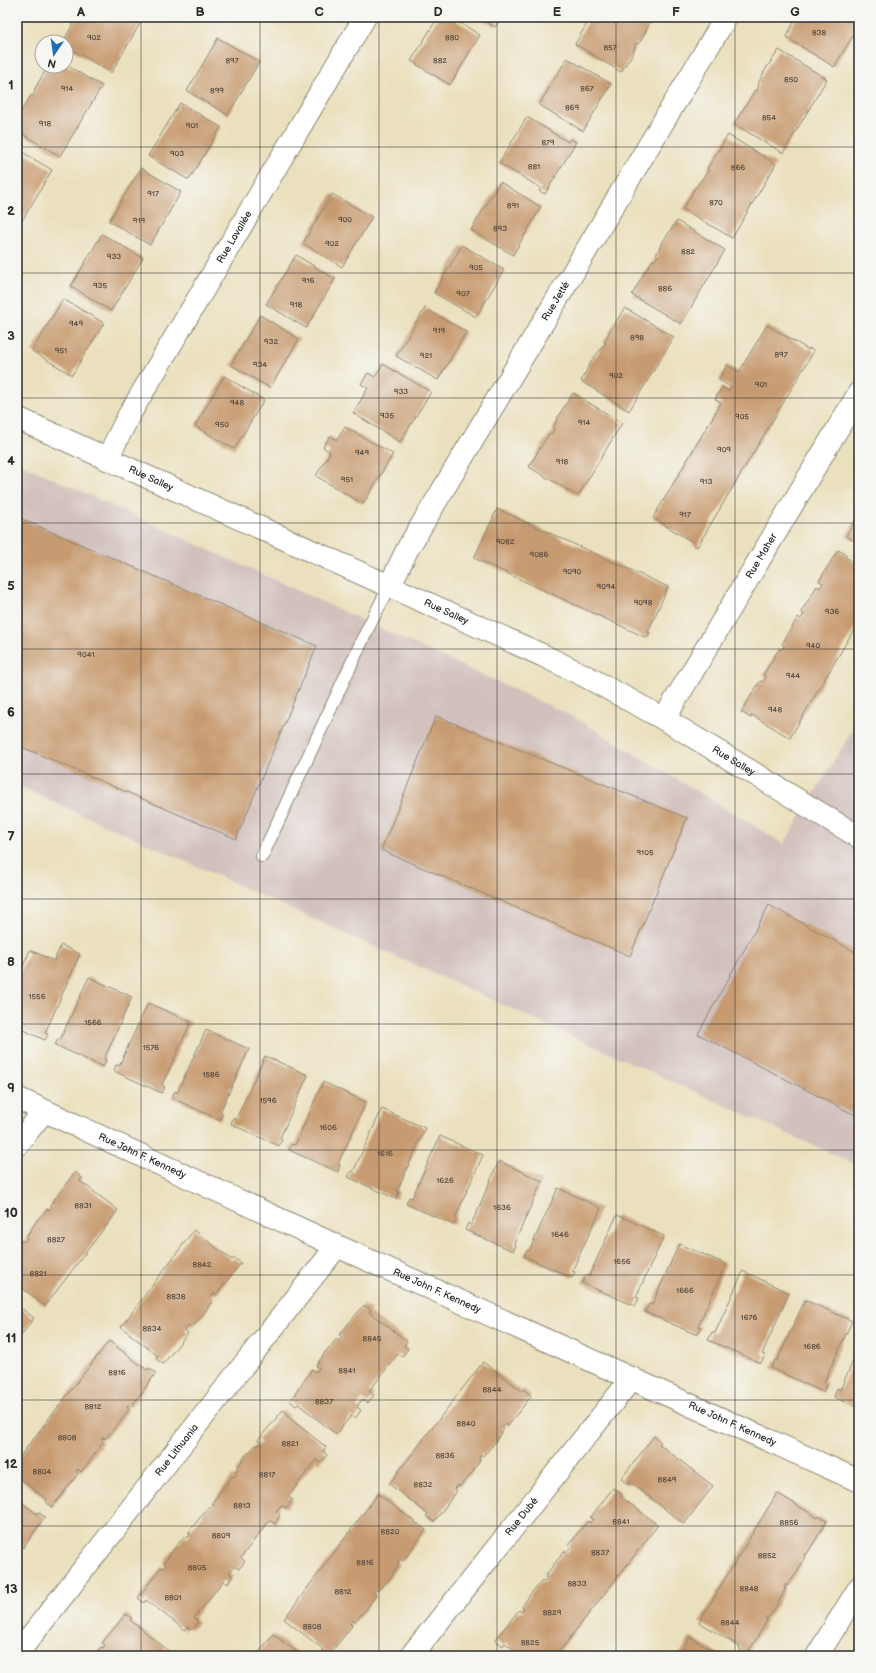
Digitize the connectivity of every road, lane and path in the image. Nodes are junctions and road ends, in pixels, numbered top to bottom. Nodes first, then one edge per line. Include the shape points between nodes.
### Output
1 (365, 17) edge
2 (726, 17) edge
3 (859, 393) edge
4 (17, 418) edge
5 (107, 459) junction
6 (389, 587) junction
7 (664, 718) junction
8 (859, 837) edge
9 (262, 856) dead end
10 (17, 1098) edge
11 (44, 1111) junction
12 (17, 1145) edge
13 (337, 1246) junction
14 (632, 1378) junction
15 (859, 1481) edge
16 (859, 1588) edge
17 (17, 1654) edge
18 (411, 1656) edge
19 (817, 1656) edge

1 - 5 street, Rue Lavallée via 129,415
2 - 6 street, Rue Jetté via 408,548
3 - 7 street, Rue Maher
4 - 5 street, Rue Salley
5 - 6 street, Rue Salley
6 - 7 street, Rue Salley via 550,659
6 - 9 lane
7 - 8 street, Rue Salley
10 - 11 street, Rue John F. Kennedy
11 - 12 street
11 - 13 street, Rue John F. Kennedy
13 - 14 street, Rue John F. Kennedy
13 - 17 street, Rue Lithuania
14 - 15 street, Rue John F. Kennedy
14 - 18 street, Rue Dubé
16 - 19 street

